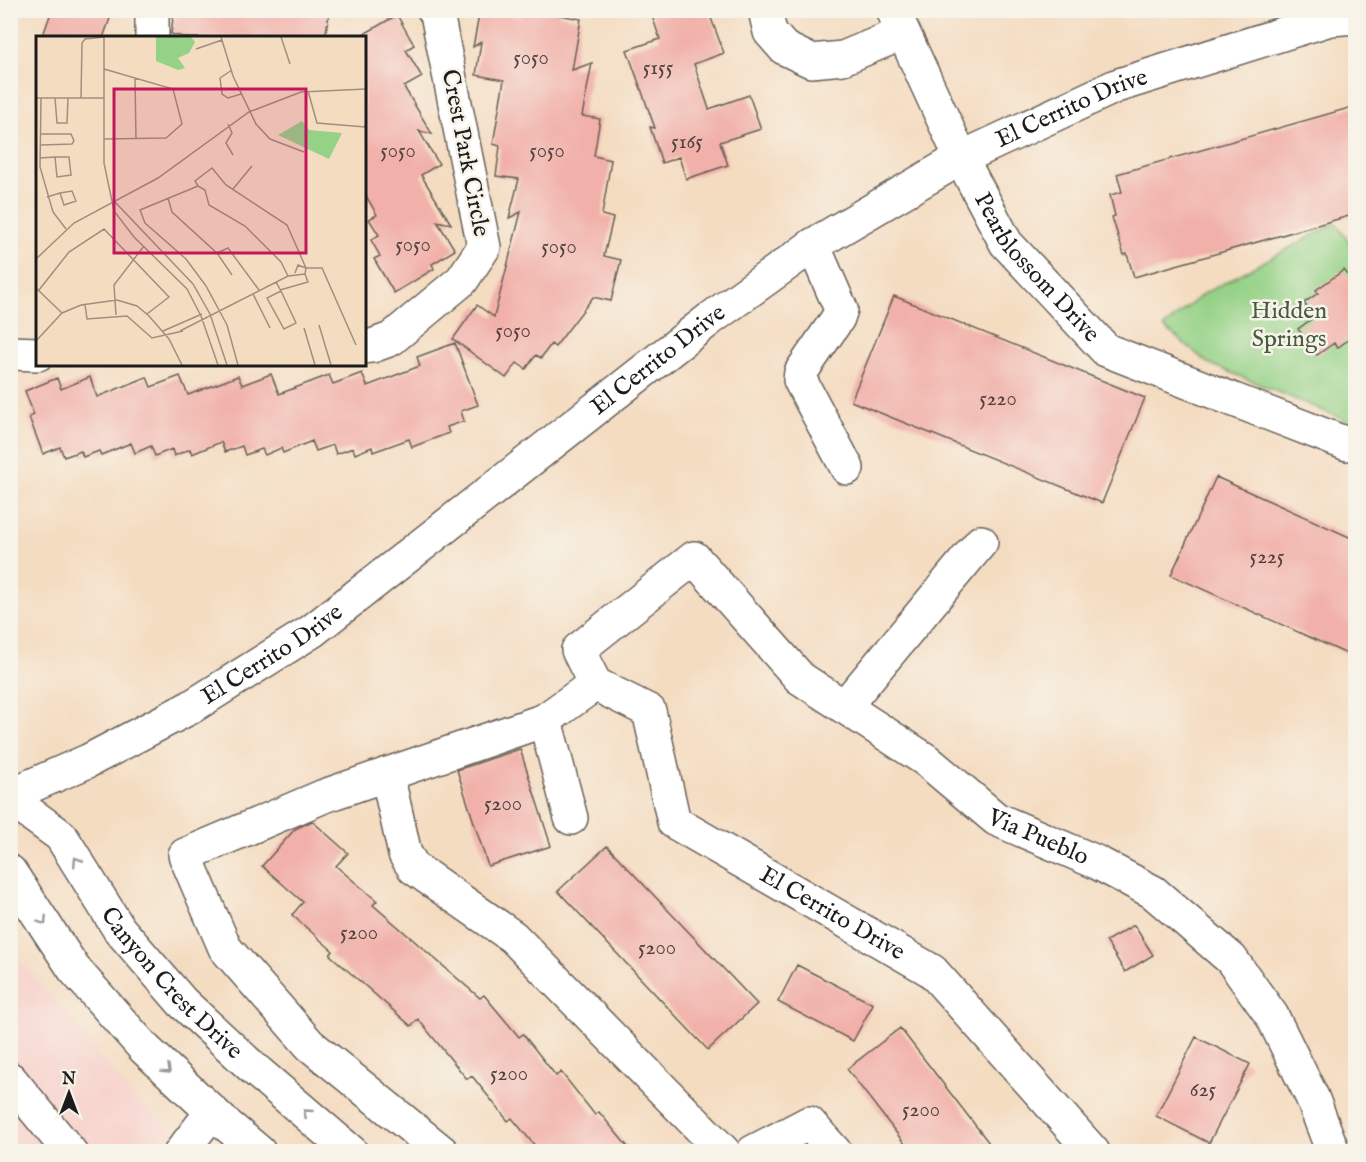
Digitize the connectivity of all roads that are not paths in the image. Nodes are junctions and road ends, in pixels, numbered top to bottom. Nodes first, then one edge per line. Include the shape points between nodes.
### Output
1 (152, 10) edge
2 (434, 10) edge
3 (765, 10) edge
4 (1356, 17) edge
5 (898, 22) edge
6 (152, 36) edge
7 (961, 158) junction
8 (813, 245) junction
9 (366, 347) edge
10 (10, 353) edge
11 (36, 354) edge
12 (1347, 444) dead end
13 (847, 468) dead end
14 (981, 542) dead end
15 (595, 684) junction
16 (844, 707) junction
17 (545, 720) junction
18 (387, 774) junction
19 (10, 797) edge
20 (571, 818) dead end
21 (10, 872) edge
22 (10, 1079) edge
23 (212, 1112) junction
24 (70, 1152) edge
25 (182, 1152) edge
26 (260, 1152) edge
27 (351, 1152) edge
28 (442, 1152) edge
29 (724, 1152) edge
30 (753, 1152) edge
31 (835, 1152) edge
32 (1093, 1152) edge
33 (1333, 1152) edge

1 - 6 street
2 - 9 street, Crest Park Circle via 484,247 462,280 391,339
3 - 5 street via 770,32 784,48 811,61 843,58
4 - 7 street, El Cerrito Drive via 1330,19 1116,86
5 - 7 street, Pearblossom Drive
7 - 8 street, El Cerrito Drive
7 - 12 street, Pearblossom Drive via 1006,243 1106,350
8 - 13 street via 841,309 801,372 800,380
8 - 19 street, El Cerrito Drive via 710,319 312,631 191,707
10 - 11 street
14 - 16 street
15 - 16 street, Via Pueblo via 578,650 694,558 800,678
15 - 17 street
15 - 32 street, El Cerrito Drive via 649,711 675,822 932,971
16 - 33 street, Via Pueblo via 926,760 996,819 1096,862 1153,892 1232,959 1272,1017 1312,1097
17 - 18 street
17 - 20 street
18 - 28 street via 324,796 185,855 225,948 310,1045
18 - 29 street via 405,854 414,868 513,937
27 -> 19 street, Canyon Crest Drive via 182,1002 119,929 61,836
21 -> 23 street via 74,969 145,1049
22 - 24 street
23 - 25 street
23 - 26 street
30 - 31 street via 809,1123

